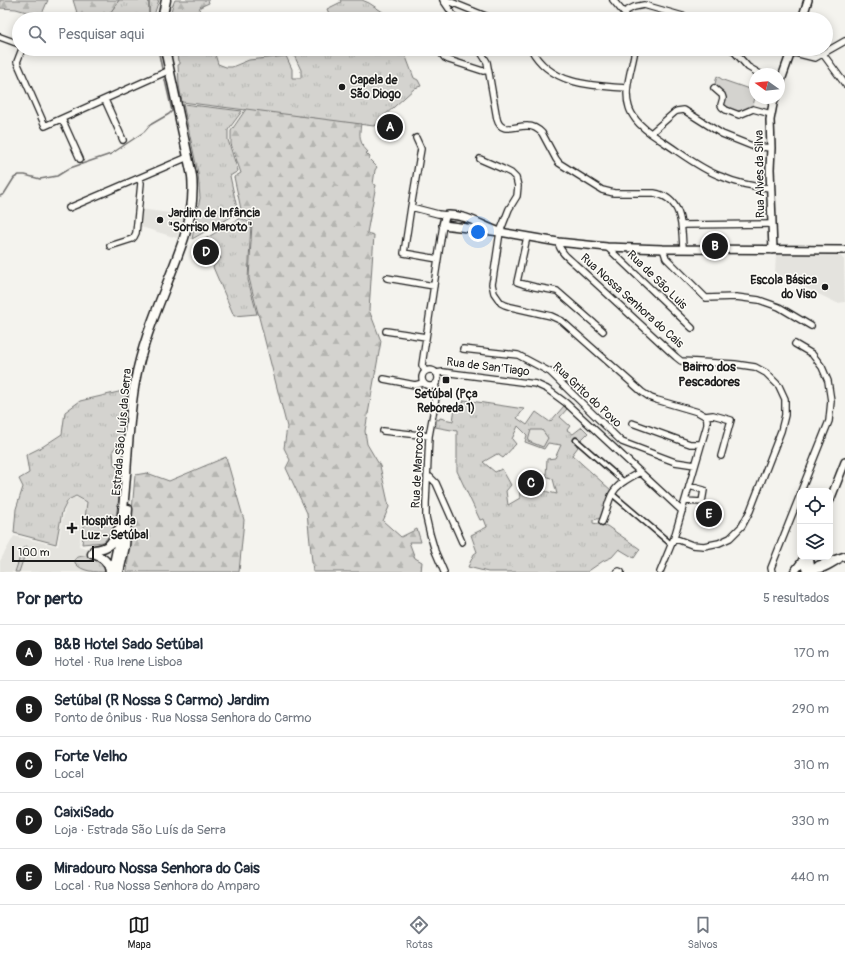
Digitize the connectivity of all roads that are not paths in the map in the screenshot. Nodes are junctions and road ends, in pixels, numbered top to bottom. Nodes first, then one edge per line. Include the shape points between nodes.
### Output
1 (166, 0) edge
2 (442, 0) edge
3 (446, 0) edge
4 (613, 0) edge
5 (808, 0) edge
6 (163, 12) edge
7 (451, 12) edge
8 (476, 12) edge
9 (624, 12) joint
10 (668, 12) edge
11 (804, 12) edge
12 (0, 37) edge
13 (12, 41) edge
14 (845, 41) edge
15 (833, 48) edge
16 (19, 56) edge
17 (167, 56) edge
18 (443, 56) edge
19 (483, 56) edge
20 (535, 56) edge
21 (634, 56) edge
22 (738, 56) edge
23 (789, 56) edge
24 (809, 56) edge
25 (819, 56) edge
26 (824, 56) edge
27 (750, 68) edge
28 (784, 68) edge
29 (170, 70) junction
30 (488, 70) junction
31 (845, 84) edge
32 (627, 88) junction
33 (714, 88) dead end
34 (105, 100) junction
35 (774, 104) edge
36 (771, 114) junction
37 (62, 118) junction
38 (651, 133) junction
39 (416, 138) dead end
40 (123, 140) dead end
41 (771, 148) junction
42 (188, 157) junction
43 (80, 159) dead end
44 (480, 160) dead end
45 (139, 178) junction
46 (771, 188) junction
47 (411, 207) junction
48 (69, 208) dead end
49 (465, 217) junction
50 (445, 220) junction
51 (771, 224) junction
52 (682, 225) junction
53 (462, 227) junction
54 (500, 232) junction
55 (528, 237) junction
56 (558, 242) junction
57 (110, 246) dead end
58 (607, 247) junction
59 (663, 249) junction
60 (683, 250) junction
61 (773, 250) junction
62 (845, 250) edge
63 (438, 259) junction
64 (387, 278) dead end
65 (434, 286) junction
66 (811, 326) dead end
67 (692, 328) dead end
68 (386, 330) dead end
69 (603, 331) dead end
70 (426, 337) junction
71 (145, 342) junction
72 (795, 344) dead end
73 (463, 349) dead end
74 (425, 372) junction
75 (436, 373) junction
76 (384, 379) dead end
77 (423, 383) junction
78 (435, 384) junction
79 (705, 416) junction
80 (632, 423) dead end
81 (383, 431) dead end
82 (429, 436) junction
83 (576, 440) dead end
84 (701, 444) junction
85 (721, 456) dead end
86 (845, 462) edge
87 (695, 465) junction
88 (640, 472) junction
89 (427, 477) junction
90 (624, 482) junction
91 (689, 486) junction
92 (802, 488) edge
93 (833, 492) edge
94 (612, 494) junction
95 (685, 501) junction
96 (797, 503) edge
97 (123, 511) junction
98 (682, 511) junction
99 (602, 522) dead end
100 (672, 541) junction
101 (462, 542) dead end
102 (842, 557) edge
103 (803, 560) edge
104 (804, 560) edge
105 (809, 560) edge
106 (111, 572) edge
107 (119, 572) edge
108 (444, 572) edge
109 (617, 572) edge
110 (621, 572) edge
111 (660, 572) edge
112 (772, 572) edge
113 (794, 572) edge
114 (811, 572) edge

1 - 6 main road
2 - 7 street
3 - 8 street
4 - 9 street
5 - 11 street
9 - 10 street via 644,5
12 - 13 street
14 - 15 street
16 - 37 street via 17,62 45,126
17 - 29 main road, Estrada São Luís da Serra
18 - 30 street via 483,71
19 - 30 street
20 - 32 street via 546,67 568,80 594,86
21 - 32 street
22 - 27 street
23 - 28 street
24 - 25 street
26 - 31 street
29 - 34 street
29 - 42 main road, Estrada São Luís da Serra
30 - 52 street via 500,126 530,126 540,130 559,163 602,190 662,196 675,207
32 - 38 street via 631,113
33 - 36 street via 722,95 721,105 726,110 739,114 753,109
34 - 37 street
34 - 40 street
35 - 36 street, Rua Alves da Silva
36 - 41 street, Rua Alves da Silva
37 - 43 street
38 - 41 street via 675,112 684,110 722,134 752,146
38 - 46 street via 711,172 739,182
39 - 47 street via 421,149
41 - 46 street, Rua Alves da Silva
42 - 45 street
42 - 71 main road, Estrada São Luís da Serra via 192,186 189,224
44 - 54 street via 503,169 516,178 517,196
45 - 48 street
45 - 57 street via 141,183 136,233 132,238
46 - 51 street, Rua Alves da Silva
47 - 50 street via 438,214
47 - 63 street via 404,253
49 - 50 street via 454,215
49 - 53 street
49 - 54 street
50 - 53 street
50 - 63 street
51 - 52 street
51 - 61 street, Rua Alves da Silva
52 - 60 street
53 - 54 street
54 - 55 street
54 - 79 street via 492,284 494,293 501,302 562,321 647,395
55 - 56 street
55 - 69 street via 517,282 557,291
56 - 58 street
56 - 100 street, Rua Nossa Senhora do Cais via 559,248 571,261 681,361 755,367 766,373 779,386 785,399 781,431 742,526 730,538 719,543 704,546
58 - 59 street
58 - 67 street, Rua de São Luis
59 - 60 street
59 - 66 street via 666,258 704,297 748,298 772,304
60 - 61 street
61 - 62 street
63 - 65 street
64 - 65 street
65 - 70 street
68 - 70 street
70 - 74 street via 422,365
71 - 97 main road, Estrada São Luís da Serra via 132,397
71 - 107 main road, Estrada São Luís da Serra via 136,385 127,529
72 - 92 street via 812,354 822,367 828,381 831,401 829,421
73 - 87 street, Rua Grito do Povo via 518,355 550,372 622,442 675,462
74 - 75 street via 431,370
74 - 77 street via 422,377
75 - 78 street via 438,380
75 - 88 street, Rua de San'Tiago via 536,384 547,389 566,403
76 - 77 street
77 - 78 street via 429,386
78 - 82 street, Rua de Marrocos via 437,392
79 - 84 street via 707,423
79 - 85 street via 713,415 731,420
80 - 84 street via 690,444
81 - 82 street
82 - 89 street, Rua de Marrocos
83 - 90 street
84 - 87 street
86 - 93 street
87 - 91 street
88 - 90 street
88 - 98 street, Rua de San'Tiago
89 - 101 street via 436,483
89 - 108 street, Rua de Marrocos via 426,517 435,551
90 - 94 street
91 - 95 street
91 - 95 street via 704,490 702,502
94 - 99 street
94 - 100 street
95 - 98 street
96 - 112 street
97 - 106 main road, Estrada São Luís da Serra via 116,558
97 - 106 main road via 112,542 93,552 103,558
98 - 100 street
100 - 111 street
102 - 114 street via 820,570
103 - 113 street
104 - 114 street via 806,569
105 - 114 street
109 - 110 street

